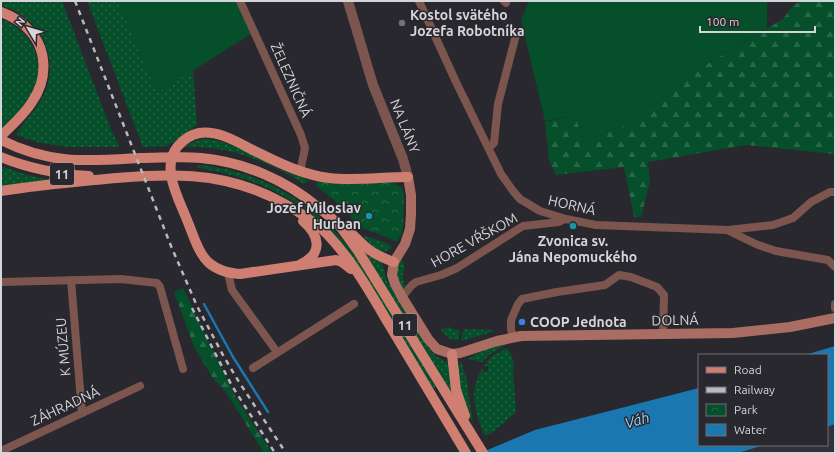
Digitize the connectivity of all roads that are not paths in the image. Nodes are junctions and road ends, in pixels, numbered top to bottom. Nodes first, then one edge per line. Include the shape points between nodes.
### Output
1 (240, 1) edge
2 (348, 1) edge
3 (419, 1) edge
4 (3, 13) edge
5 (517, 31) dead end
6 (1, 136) edge
7 (1, 140) edge
8 (489, 148) junction
9 (4, 158) edge
10 (300, 172) junction
11 (408, 177) junction
12 (119, 178) junction
13 (1, 191) edge
14 (835, 192) edge
15 (284, 204) junction
16 (331, 218) junction
17 (566, 219) junction
18 (728, 230) junction
19 (394, 262) junction
20 (298, 265) junction
21 (835, 267) edge
22 (228, 273) junction
23 (359, 275) junction
24 (70, 280) junction
25 (1, 282) edge
26 (402, 296) junction
27 (354, 304) dead end
28 (835, 304) edge
29 (835, 308) edge
30 (835, 318) edge
31 (663, 334) junction
32 (514, 337) junction
33 (277, 352) junction
34 (452, 354) junction
35 (253, 368) dead end
36 (183, 369) dead end
37 (140, 386) dead end
38 (82, 413) junction
39 (473, 437) junction
40 (1, 451) edge
41 (466, 453) edge
42 (482, 453) edge

1 - 10 street, ŽELEZNIČNÁ via 304,143 305,152
2 - 11 street, NA LÁNY via 373,85 404,160
3 - 8 street, HORNÁ
4 - 6 main road via 14,17 28,28 37,40 44,74 32,103
5 - 8 street via 498,104 494,143
7 - 16 main road, 11 via 20,149 58,159 87,161 178,157 201,158 240,166 274,179 306,197
8 - 17 street, HORNÁ via 501,174 520,199 540,211
9 - 12 main road, 11 via 56,173
10 - 11 main road via 343,179
10 - 22 main road via 216,134 192,135 176,148 172,158 172,178 191,230 208,262 218,270
11 - 19 main road, NA LÁNY via 410,229
12 - 13 main road
12 - 15 main road, 11 via 178,175 218,179 248,187
14 - 18 street, HORNÁ via 811,202 793,218 773,225
15 - 20 main road via 312,230 316,240 312,256
15 - 23 main road, 11 via 306,217 326,234
16 - 19 main road via 339,221 367,250
16 - 39 main road, 11 via 362,257
17 - 18 street, HORNÁ via 596,225
17 - 26 street, HORE VŔŠKOM via 524,226 456,268 416,282
18 - 21 street via 758,245 776,251 828,260
19 - 26 main road via 392,275
20 - 22 main road via 249,273
20 - 23 main road via 336,260
22 - 33 street via 232,290
23 - 41 main road, 11
24 - 25 street
24 - 36 street via 121,279 157,283
24 - 38 street, K MÚZEU
26 - 34 main road via 434,346
27 - 33 street
28 - 29 street
30 - 31 main road, DOLNÁ via 797,326 733,333
31 - 32 main road, DOLNÁ via 548,334
31 - 32 street via 664,295 657,287 620,275 605,285 522,299 511,320
32 - 34 main road, DOLNÁ
33 - 35 street
34 - 39 main road via 456,390
37 - 38 street, ZÁHRADNÁ
38 - 40 street, ZÁHRADNÁ
39 - 42 main road, 11

